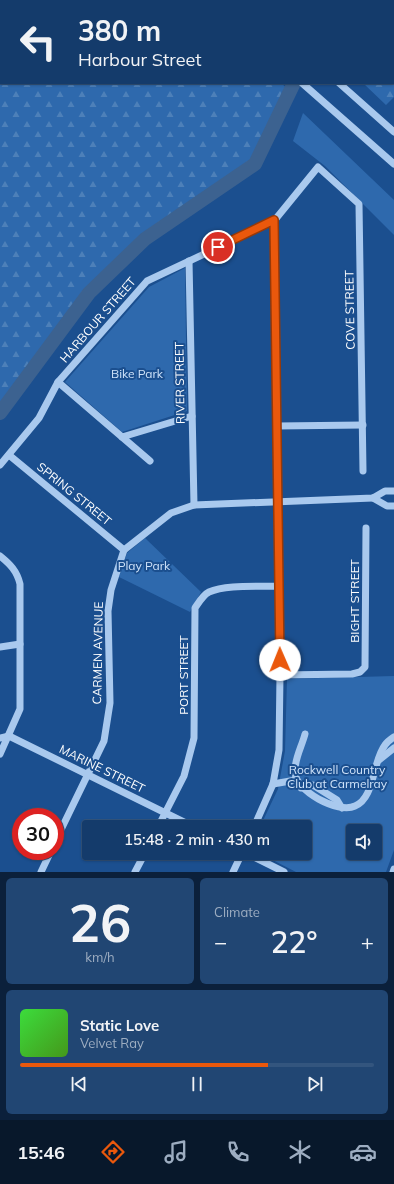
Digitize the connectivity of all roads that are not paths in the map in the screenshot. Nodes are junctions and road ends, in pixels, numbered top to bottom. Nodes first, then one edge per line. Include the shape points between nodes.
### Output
1 (303, 84) edge
2 (340, 84) edge
3 (394, 132) edge
4 (394, 164) edge
5 (318, 167) joint
6 (274, 220) junction
7 (189, 261) junction
8 (58, 382) junction
9 (192, 416) junction
10 (363, 425) junction
11 (277, 426) junction
12 (122, 437) junction
13 (9, 455) junction
14 (150, 461) dead end
15 (0, 465) edge
16 (363, 471) dead end
17 (394, 491) edge
18 (373, 498) junction
19 (278, 501) junction
20 (194, 505) junction
21 (394, 506) edge
22 (366, 528) dead end
23 (124, 550) junction
24 (0, 556) edge
25 (279, 586) junction
26 (20, 644) junction
27 (0, 647) edge
28 (280, 674) junction
29 (305, 734) dead end
30 (9, 736) junction
31 (394, 737) edge
32 (0, 738) edge
33 (394, 748) edge
34 (0, 754) edge
35 (377, 761) junction
36 (87, 774) junction
37 (296, 780) junction
38 (273, 784) junction
39 (166, 813) junction
40 (162, 820) edge
41 (180, 820) edge
42 (257, 820) edge
43 (64, 823) edge
44 (47, 860) edge
45 (141, 860) edge
46 (239, 860) edge
47 (260, 860) edge
48 (394, 869) edge
49 (41, 872) edge
50 (135, 872) edge
51 (233, 872) edge
52 (284, 872) edge
53 (393, 872) edge

1 - 4 street
2 - 3 street
5 - 6 street, HARBOUR STREET
5 - 10 street, COVE STREET via 359,204
6 - 7 street, HARBOUR STREET
6 - 11 street
7 - 8 street, HARBOUR STREET via 147,281
7 - 9 street, RIVER STREET
8 - 12 street
8 - 13 street, HARBOUR STREET via 39,418
9 - 12 street
9 - 20 street, RIVER STREET
10 - 11 street
10 - 16 street, COVE STREET
11 - 19 street
12 - 14 street
13 - 15 street, HARBOUR STREET
13 - 23 street, SPRING STREET
17 - 18 street via 385,491
18 - 19 street
18 - 21 street via 387,506
19 - 20 street
19 - 25 street
20 - 23 street via 171,514
22 - 28 street, BIGHT STREET via 365,667 360,672 352,674
23 - 36 street, CARMEN AVENUE via 110,590 110,703 107,724 104,741
24 - 26 street via 12,566 20,584
25 - 28 street
25 - 39 street, PORT STREET via 220,588 208,592 195,608 194,738 184,776
26 - 27 street
26 - 30 street via 20,709
28 - 38 street via 279,750
29 - 37 street via 294,771
30 - 32 street
30 - 34 street
30 - 36 street, MARINE STREET
31 - 35 street via 385,745
33 - 35 street
35 - 37 street via 367,796 355,807 342,808 337,800 313,785 301,788
36 - 39 street, MARINE STREET
36 - 43 street, CARMEN AVENUE
37 - 38 street
38 - 42 street
39 - 40 street, PORT STREET
39 - 41 street, MARINE STREET
44 - 49 street
45 - 50 street
46 - 51 street
47 - 52 street
48 - 53 street

